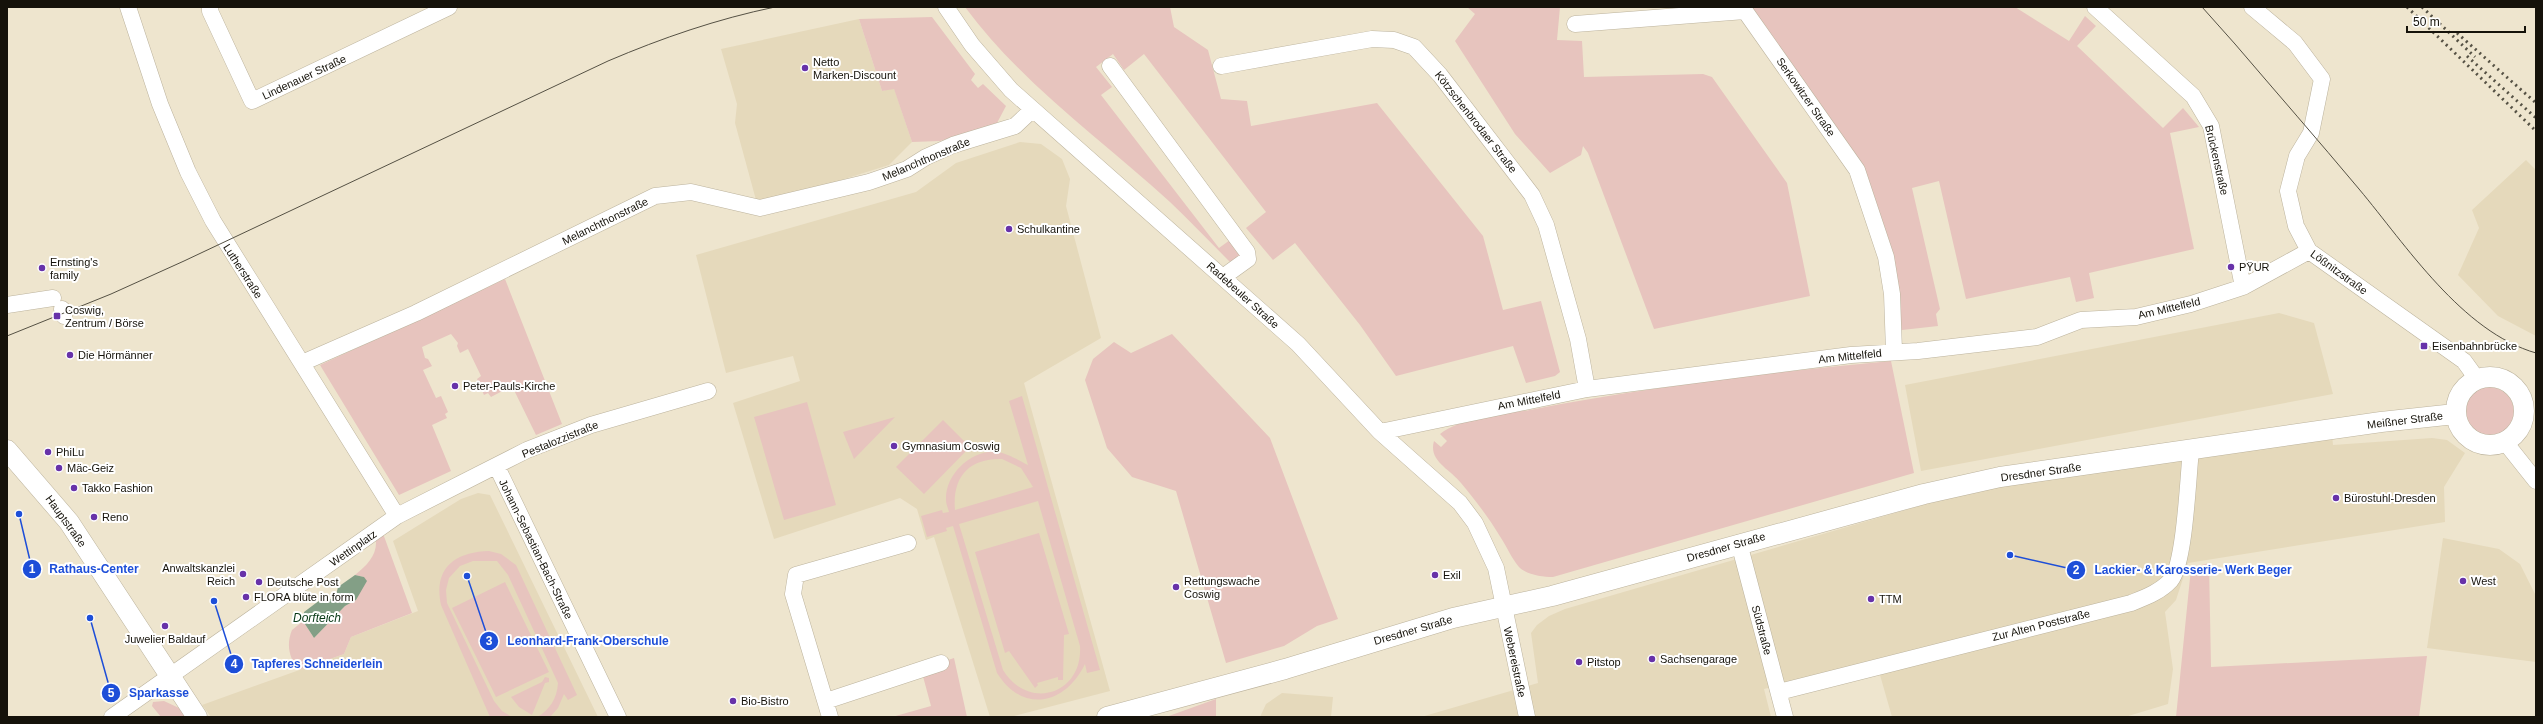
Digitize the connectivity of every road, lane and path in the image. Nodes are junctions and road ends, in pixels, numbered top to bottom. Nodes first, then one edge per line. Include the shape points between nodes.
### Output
1 (128, 7) edge
2 (210, 7) edge
3 (449, 7) edge
4 (946, 7) edge
5 (2095, 7) edge
6 (2252, 7) edge
7 (1576, 24) dead end
8 (1110, 66) dead end
9 (1220, 66) dead end
10 (1032, 110) junction
11 (2309, 251) junction
12 (1223, 277) junction
13 (2243, 287) junction
14 (7, 305) edge
15 (60, 308) dead end
16 (1894, 351) junction
17 (302, 363) junction
18 (2477, 379) junction
19 (1587, 389) junction
20 (708, 391) dead end
21 (2530, 408) edge
22 (2455, 414) junction
23 (2355, 426) joint
24 (1380, 432) junction
25 (2505, 442) junction
26 (7, 450) edge
27 (2191, 450) junction
28 (497, 467) junction
29 (2536, 481) edge
30 (397, 516) junction
31 (908, 543) dead end
32 (1739, 543) junction
33 (1503, 606) junction
34 (941, 662) dead end
35 (171, 677) junction
36 (1779, 692) junction
37 (826, 701) junction
38 (112, 717) edge
39 (197, 717) edge
40 (618, 717) edge
41 (830, 717) edge
42 (1107, 717) edge
43 (1527, 717) edge
44 (1785, 717) edge

1 - 17 street, Lutherstraße via 160,104 188,172 224,242
2 - 3 street, Lindenauer Straße via 252,101
4 - 10 street, Radebeuler Straße via 994,72
5 - 13 street, Brückenstraße via 2193,96 2205,114 2211,126
6 - 11 street, Lößnitzstraße via 2295,43 2322,79 2311,133 2297,156 2288,191 2296,226
7 - 16 street, Serkowitzer Straße via 1745,11 1857,170 1886,257 1892,294
8 - 12 street via 1247,252 1248,259
9 - 19 street, Kötzschenbrodaer Straße via 1372,39 1394,40 1414,47 1440,75 1532,195 1546,225 1578,339
10 - 12 street, Radebeuler Straße via 1064,135
10 - 17 street, Melanchthonstraße via 1015,126 953,145 907,169 869,182 760,208 690,192 655,196 416,313
11 - 13 street, Am Mittelfeld
11 - 18 street, Lößnitzstraße via 2464,361
12 - 24 street, Radebeuler Straße via 1298,344
13 - 16 street, Am Mittelfeld via 2191,304 2136,316 2081,320 2037,337 1918,351
14 - 15 street
16 - 19 street, Am Mittelfeld
17 - 30 street, Lutherstraße
18 - 21 main road via 2498,378 2508,382
18 - 22 main road via 2467,385 2460,394
19 - 24 street, Am Mittelfeld
20 - 28 street, Pestalozzistraße via 591,425 527,450
21 - 25 main road via 2520,429
22 - 23 main road, Meißner Straße
22 - 25 main road via 2458,425 2472,441 2483,445
23 - 27 main road, Dresdner Straße
24 - 33 street, Radebeuler Straße via 1460,503 1475,523 1496,568
25 - 29 street
26 - 35 main road, Hauptstraße via 69,522
27 - 32 main road, Dresdner Straße via 2000,477 1924,494
27 - 36 street, Zur Alten Poststraße via 2180,552 2172,579 2157,592 2131,603
28 - 30 street, Pestalozzistraße
28 - 40 street, Johann-Sebastian-Bach-Straße
30 - 35 street, Wettinplatz
31 - 37 street via 796,575 793,594
32 - 33 main road, Dresdner Straße via 1552,596
32 - 36 street, Südstraße
33 - 42 main road, Dresdner Straße
33 - 43 street, Webereistraße
34 - 37 street
35 - 38 street, Wettinplatz
35 - 39 main road, Hauptstraße
36 - 44 street, Südstraße
37 - 41 street

